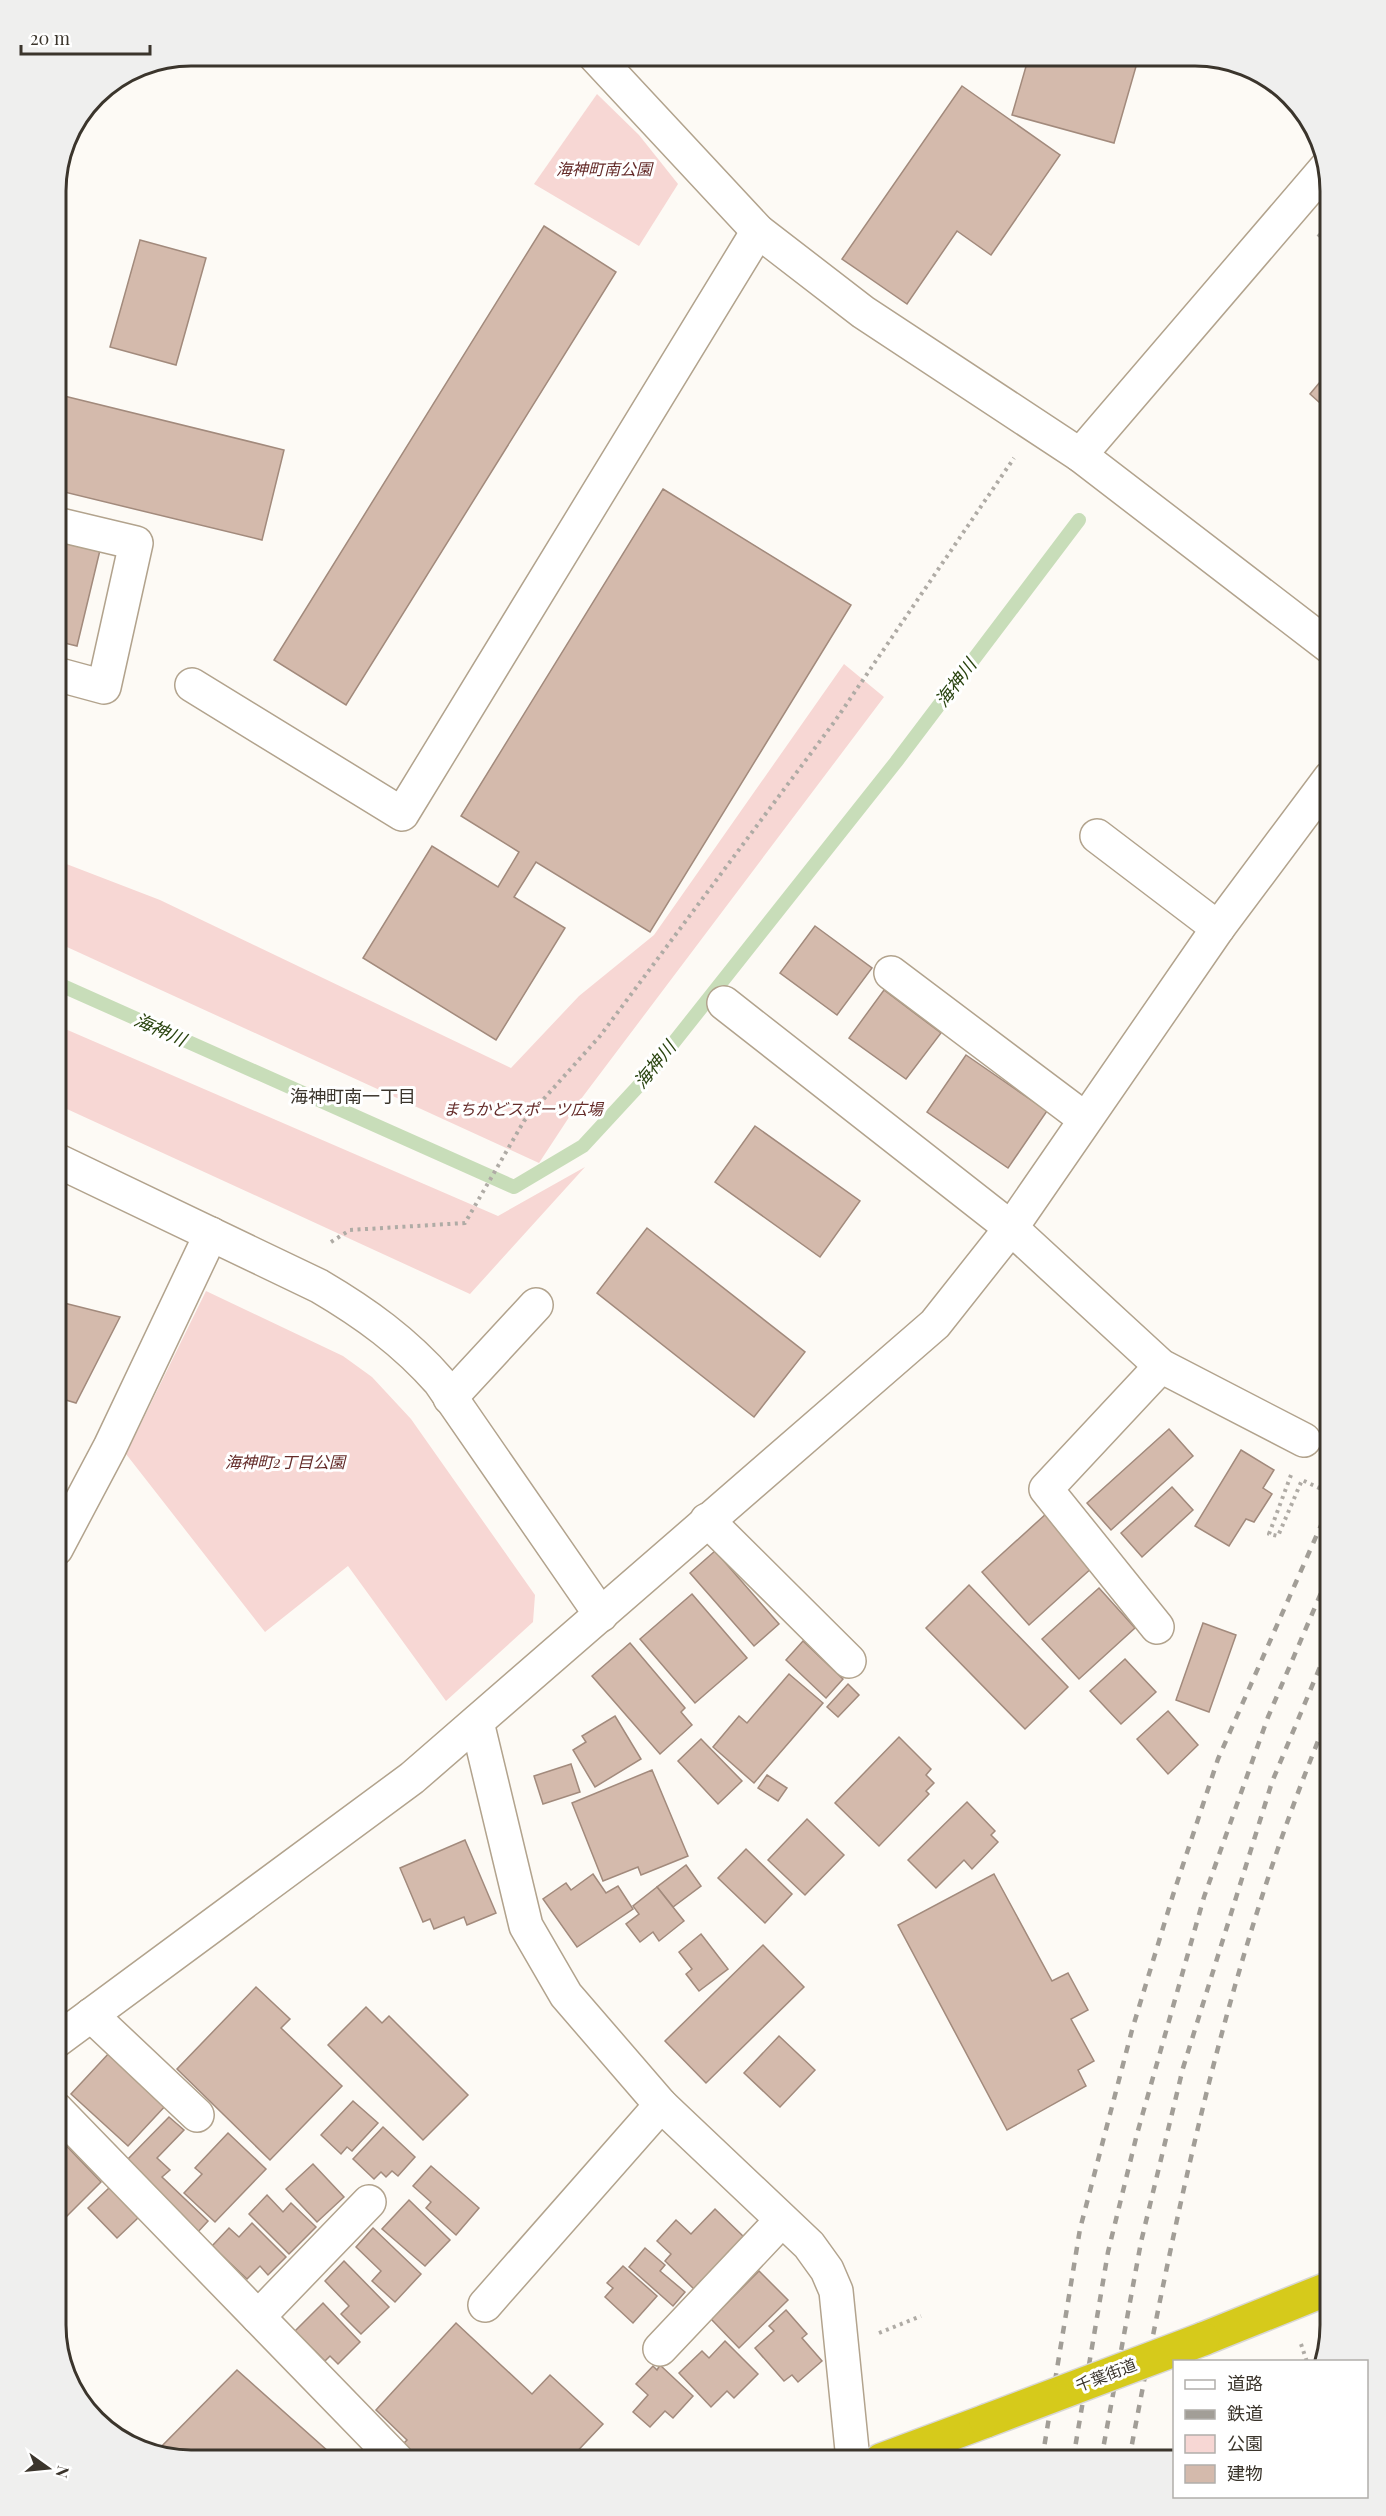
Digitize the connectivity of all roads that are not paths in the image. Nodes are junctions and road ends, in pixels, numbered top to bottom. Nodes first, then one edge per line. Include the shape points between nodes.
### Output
1 (604, 66) edge
2 (1319, 176) edge
3 (758, 231) junction
4 (1080, 455) junction
5 (66, 526) edge
6 (1320, 639) edge
7 (66, 677) edge
8 (192, 685) dead end
9 (1320, 791) edge
10 (1097, 836) dead end
11 (1218, 928) junction
12 (891, 973) dead end
13 (724, 1003) dead end
14 (1085, 1119) junction
15 (66, 1165) edge
16 (1011, 1228) junction
17 (211, 1234) junction
18 (536, 1305) dead end
19 (1161, 1366) junction
20 (450, 1398) junction
21 (1304, 1440) dead end
22 (707, 1520) junction
23 (66, 1530) edge
24 (601, 1615) junction
25 (1157, 1627) dead end
26 (849, 1660) dead end
27 (477, 1722) junction
28 (92, 2015) junction
29 (66, 2034) edge
30 (661, 2105) junction
31 (197, 2115) dead end
32 (66, 2119) edge
33 (369, 2202) dead end
34 (783, 2220) junction
35 (1320, 2292) edge
36 (485, 2305) dead end
37 (258, 2317) junction
38 (660, 2349) dead end
39 (387, 2450) edge
40 (852, 2450) edge
41 (908, 2450) edge

1 - 3 street
2 - 4 street
3 - 4 street via 863,312
3 - 8 street via 402,814
4 - 6 street
5 - 7 street via 136,543 104,687
9 - 11 street
10 - 11 street
11 - 14 street
12 - 14 street
13 - 16 street
14 - 16 street
15 - 17 street
16 - 19 street
16 - 22 street via 935,1324
17 - 20 street via 354,1307 414,1353
17 - 23 street via 110,1448
18 - 20 street
19 - 21 street
19 - 25 street via 1046,1489
20 - 24 street
22 - 24 street
22 - 26 street
24 - 27 street
27 - 28 street via 412,1778
27 - 30 street via 526,1926 566,1995
28 - 29 street
28 - 31 street
30 - 34 street
30 - 36 street
32 - 37 street
33 - 37 street
34 - 38 street
34 - 40 street via 809,2245 836,2291
35 - 41 highway, 千葉街道, bridge
37 - 39 street

